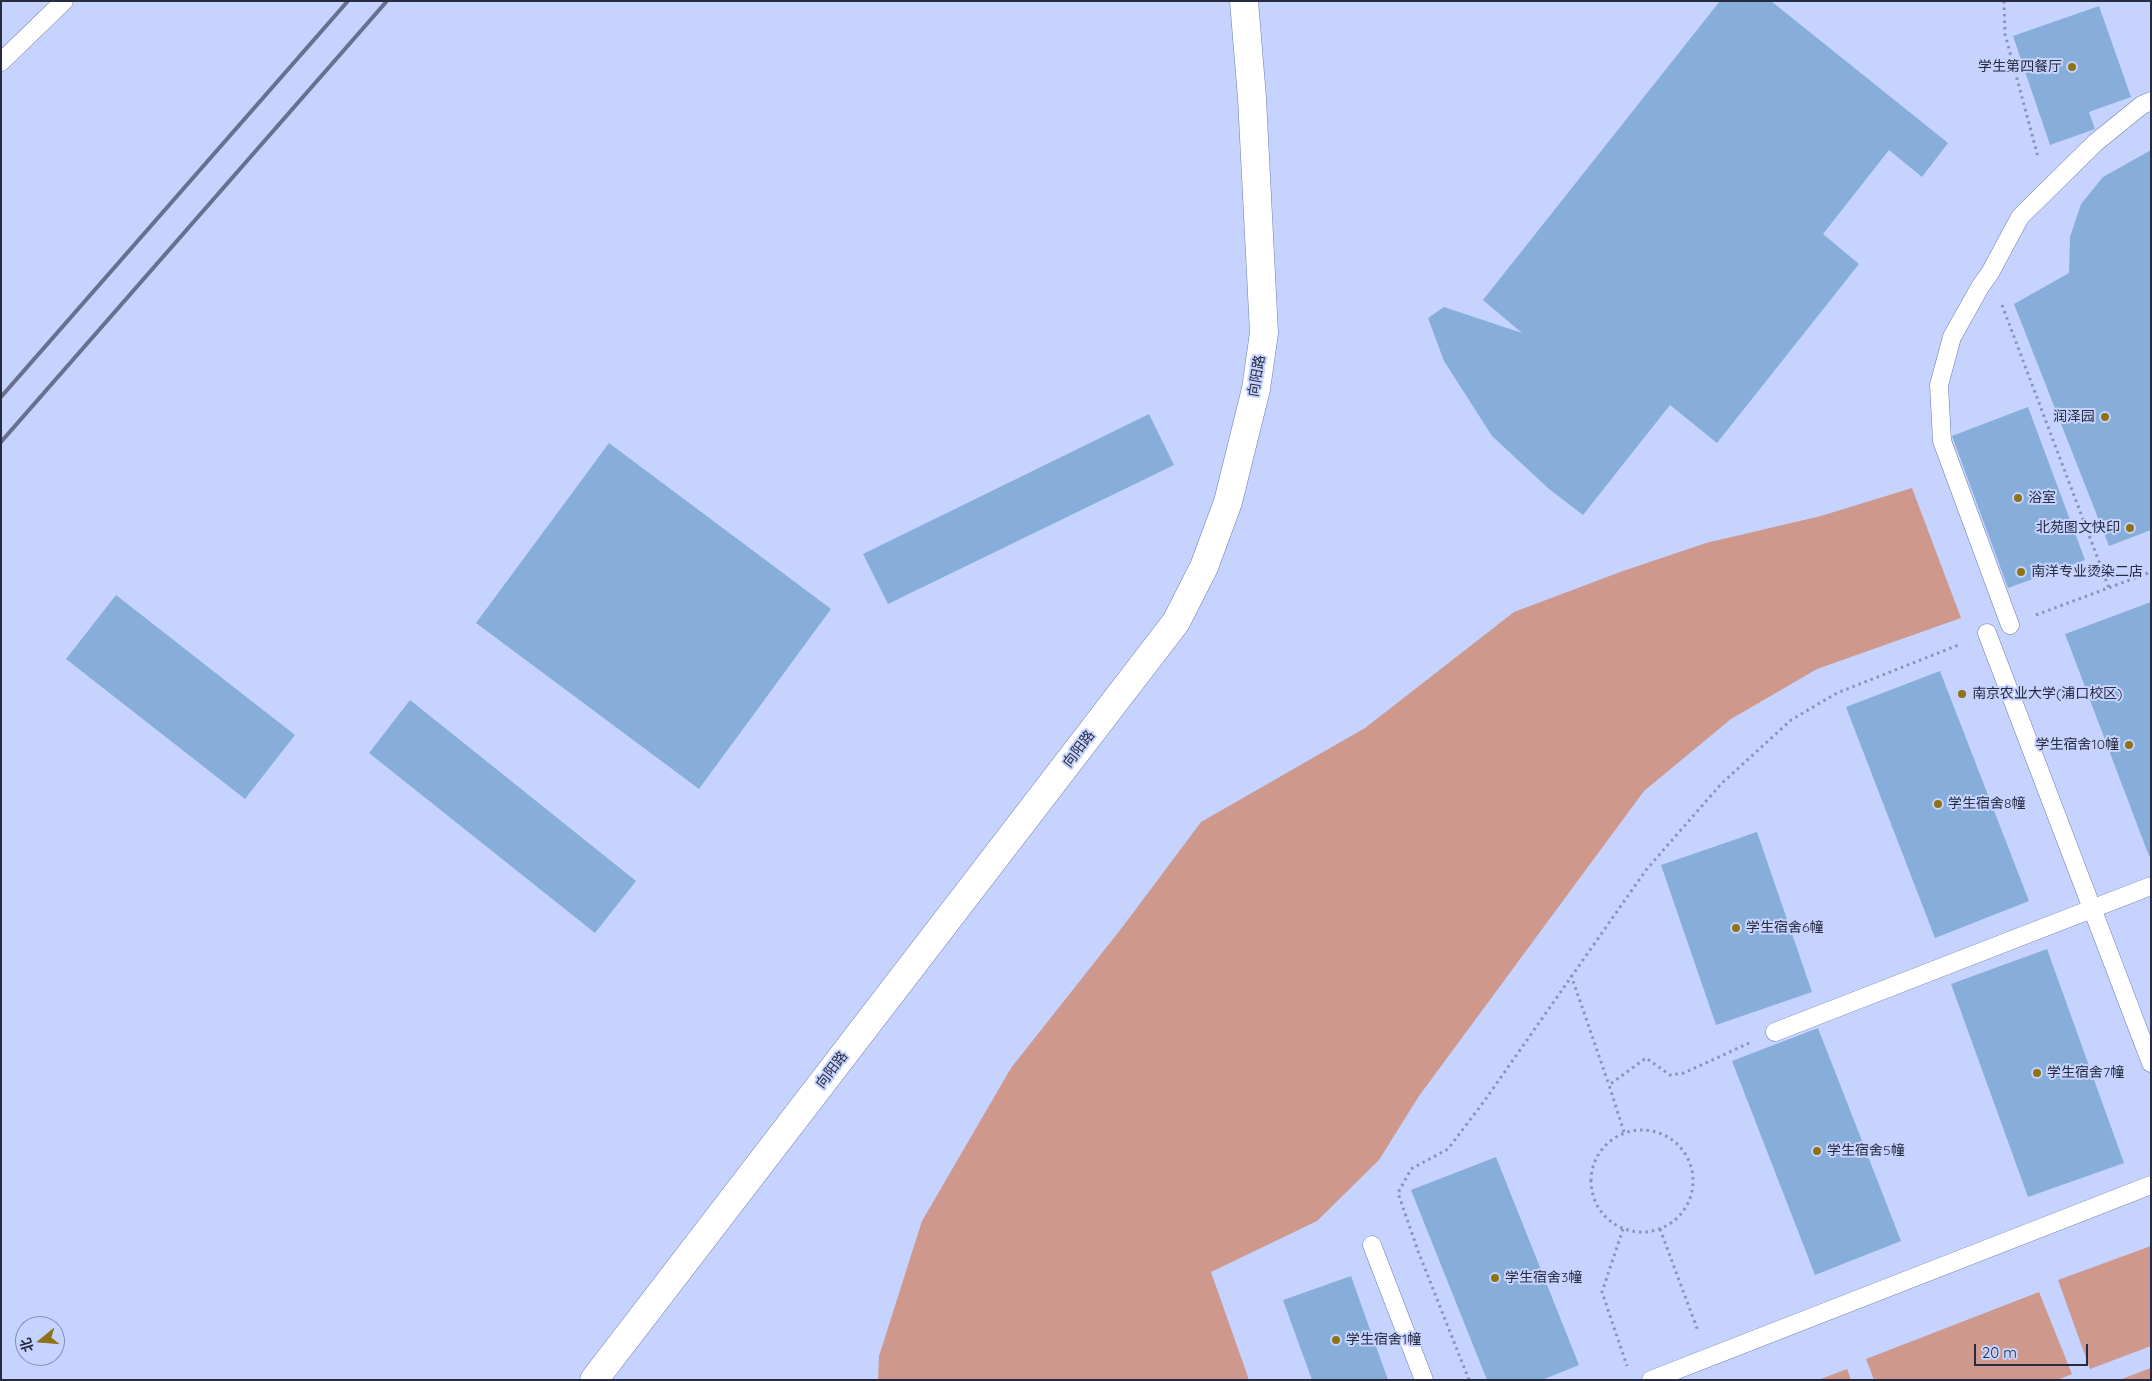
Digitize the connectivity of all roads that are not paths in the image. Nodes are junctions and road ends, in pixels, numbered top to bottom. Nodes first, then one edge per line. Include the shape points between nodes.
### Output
1 (64, 1) edge
2 (1244, 1) edge
3 (1, 62) edge
4 (2151, 101) edge
5 (2010, 625) road end
6 (1987, 633) road end
7 (2151, 886) edge
8 (2091, 909) junction
9 (1775, 1032) dead end
10 (2151, 1063) edge
11 (2151, 1185) edge
12 (1372, 1245) dead end
13 (594, 1380) edge
14 (1424, 1380) edge
15 (1651, 1380) edge

1 - 3 lane
2 - 13 street, 向阳路 via 1264,333 1256,388 1228,502 1204,567 1170,629
4 - 5 lane via 2095,143 2020,217 1952,337 1939,385 1942,441
6 - 8 lane
7 - 8 lane
8 - 9 lane
8 - 10 lane
11 - 15 lane
12 - 14 lane

